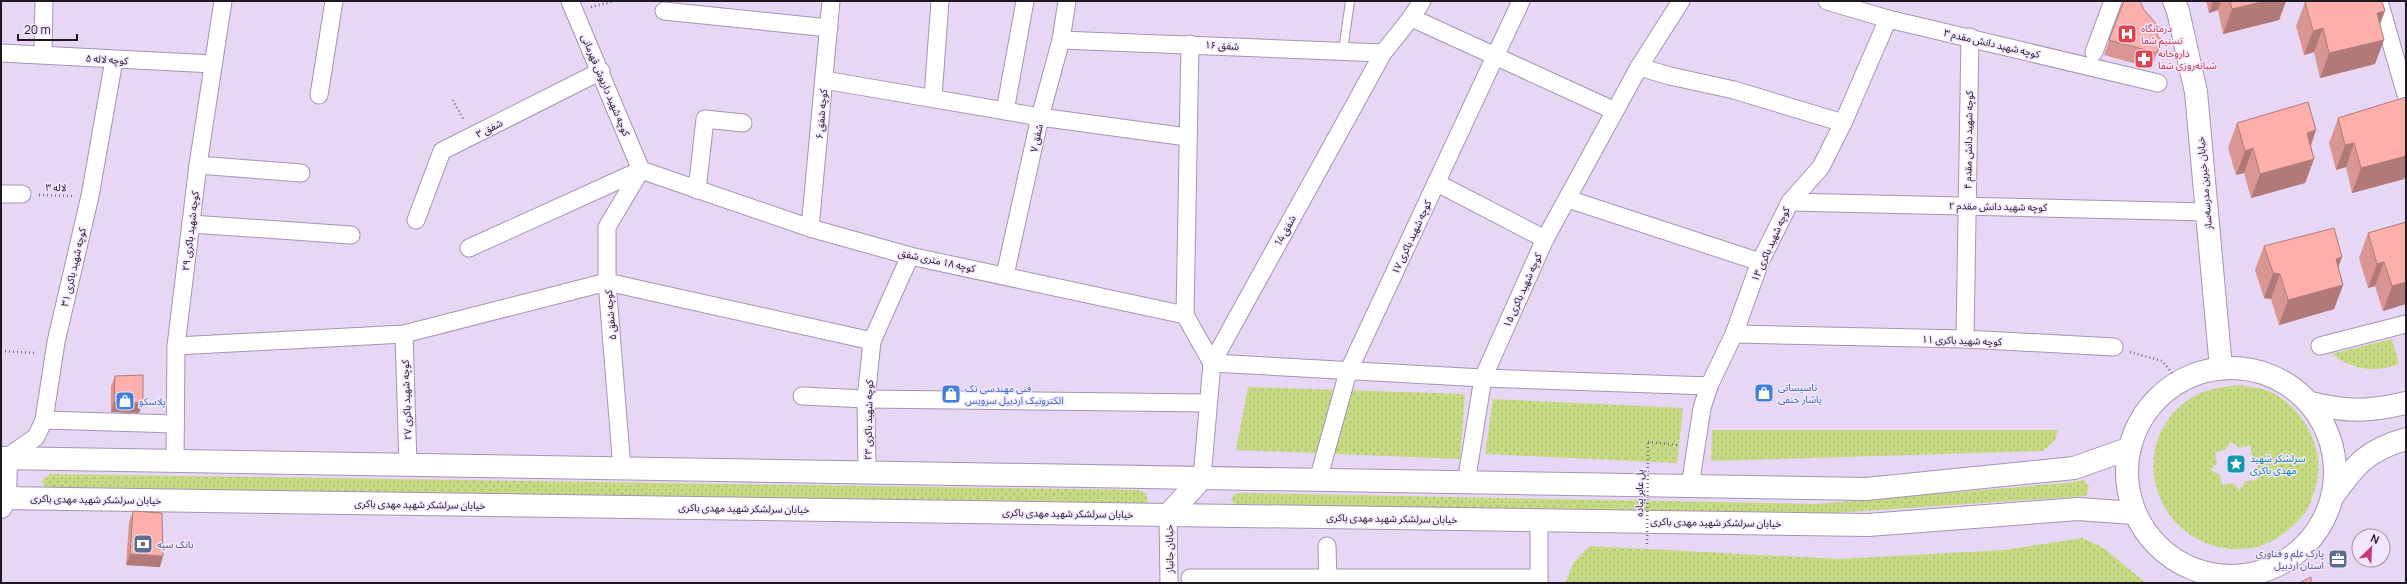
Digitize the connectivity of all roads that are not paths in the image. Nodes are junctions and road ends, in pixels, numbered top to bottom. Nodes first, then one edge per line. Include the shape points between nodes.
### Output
1 (44, 1) edge
2 (223, 1) edge
3 (334, 1) edge
4 (831, 1) edge
5 (940, 1) edge
6 (1025, 1) edge
7 (1067, 1) edge
8 (1350, 1) edge
9 (1422, 1) edge
10 (1521, 1) edge
11 (1681, 1) edge
12 (1827, 1) edge
13 (2112, 1) edge
14 (2174, 1) edge
15 (2379, 1) edge
16 (573, 6) edge
17 (664, 11) dead end
18 (1412, 18) junction
19 (1888, 19) junction
20 (829, 28) junction
21 (1970, 37) junction
22 (1061, 40) junction
23 (1190, 44) junction
24 (1343, 51) junction
25 (2094, 52) dead end
26 (1, 53) edge
27 (1383, 53) junction
28 (43, 54) junction
29 (1497, 55) junction
30 (114, 60) junction
31 (213, 64) junction
32 (1640, 67) junction
33 (601, 71) junction
34 (824, 80) junction
35 (2158, 83) dead end
36 (319, 95) dead end
37 (2406, 95) edge
38 (933, 97) junction
39 (1005, 111) junction
40 (1615, 111) junction
41 (1040, 117) junction
42 (743, 123) dead end
43 (1843, 123) junction
44 (1187, 137) junction
45 (198, 165) junction
46 (641, 170) junction
47 (301, 173) dead end
48 (1437, 183) junction
49 (697, 190) junction
50 (1, 194) edge
51 (22, 194) road end
52 (1568, 199) junction
53 (1790, 202) junction
54 (1967, 206) junction
55 (2207, 212) junction
56 (416, 220) dead end
57 (191, 224) junction
58 (810, 228) junction
59 (351, 235) dead end
60 (1545, 239) junction
61 (470, 248) dead end
62 (910, 256) junction
63 (1760, 262) junction
64 (1005, 275) junction
65 (607, 282) junction
66 (1185, 315) junction
67 (2406, 324) edge
68 (404, 334) junction
69 (1734, 334) junction
70 (1965, 339) junction
71 (872, 341) junction
72 (176, 346) junction
73 (2320, 346) dead end
74 (2114, 347) road end
75 (1212, 363) junction
76 (2221, 368) junction
77 (1348, 372) junction
78 (1483, 378) junction
79 (1709, 386) junction
80 (802, 396) dead end
81 (866, 399) junction
82 (1207, 403) junction
83 (2310, 403) junction
84 (2406, 403) edge
85 (44, 420) junction
86 (176, 424) junction
87 (2406, 439) edge
88 (2128, 449) junction
89 (3, 460) edge
90 (175, 462) junction
91 (408, 465) junction
92 (622, 469) junction
93 (866, 473) junction
94 (1202, 478) junction
95 (1318, 480) junction
96 (1466, 483) junction
97 (1690, 486) junction
98 (2333, 496) junction
99 (2, 501) edge
100 (2134, 514) junction
101 (1168, 515) junction
102 (1539, 520) junction
103 (1328, 546) dead end
104 (1190, 578) dead end
105 (2228, 579) edge
106 (1328, 581) edge
107 (1539, 581) edge
108 (1169, 583) edge

1 - 28 street
2 - 31 street, کوچه شهید باکری ۲۹
3 - 36 street
4 - 20 street, کوچه شفق ۶
5 - 38 street
6 - 39 street
7 - 22 street, شفق ۷
8 - 24 lane
9 - 18 street, شفق 14
10 - 29 street, کوچه شهید باکری ۱۷
11 - 32 street, کوچه شهید باکری ۱۵
12 - 19 street, کوچه شهید دانش مقدم ۳
13 - 25 street
14 - 55 main road, خیابان خیرین مدرسه‌ساز via 2196,92
15 - 37 street
16 - 33 street, کوچه شهید داریوش قهرمانی
17 - 20 street
18 - 27 street, شفق 14
18 - 29 street
19 - 21 street, کوچه شهید دانش مقدم ۳
19 - 43 street, کوچه شهید باکری ۱۳
20 - 34 street, کوچه شفق ۶
21 - 35 street, کوچه شهید دانش مقدم ۳
21 - 54 street, کوچه شهید دانش مقدم ۴
22 - 23 street, شفق ۱۶
22 - 41 street, شفق ۷
23 - 24 street, شفق ۱۶
23 - 44 street
24 - 27 street, شفق ۱۶
26 - 28 street, کوچه لاله ۵
27 - 75 street, شفق 14
28 - 30 street, کوچه لاله ۵
29 - 40 street
29 - 48 street, کوچه شهید باکری ۱۷
30 - 31 street, کوچه لاله ۵
30 - 85 street, کوچه شهید باکری ۳۱ via 90,196 54,354
31 - 45 street, کوچه شهید باکری ۲۹
32 - 40 street, کوچه شهید باکری ۱۵
32 - 43 street via 1734,90
33 - 46 street, کوچه شهید داریوش قهرمانی
33 - 56 street, شفق ۳ via 442,151
34 - 38 street
34 - 58 street, کوچه شفق ۶
38 - 39 street
39 - 41 street
40 - 52 street, کوچه شهید باکری ۱۵
41 - 44 street
41 - 64 street, شفق ۷
42 - 49 street via 705,119
43 - 53 street, کوچه شهید باکری ۱۳ via 1821,167
44 - 66 street
45 - 47 street
45 - 57 street, کوچه شهید باکری ۲۹
46 - 49 street, کوچه ۱۸ متری شفق
46 - 61 street
46 - 65 street, کوچه شفق ۵ via 607,227
48 - 60 street
48 - 77 street, کوچه شهید باکری ۱۷
49 - 58 street, کوچه ۱۸ متری شفق
50 - 51 street
52 - 60 street, کوچه شهید باکری ۱۵
52 - 63 street
53 - 54 street, کوچه شهید دانش مقدم ۲
53 - 63 street, کوچه شهید باکری ۱۳
54 - 55 street, کوچه شهید دانش مقدم ۲
54 - 70 street, کوچه شهید دانش مقدم ۴
55 - 76 main road, خیابان خیرین مدرسه‌ساز
57 - 59 street
57 - 72 street, کوچه شهید باکری ۲۹
58 - 62 street, کوچه ۱۸ متری شفق
60 - 78 street, کوچه شهید باکری ۱۵
62 - 64 street, کوچه ۱۸ متری شفق
62 - 71 street, کوچه شهید باکری ۲۳
63 - 69 street, کوچه شهید باکری ۱۳
64 - 66 street, کوچه ۱۸ متری شفق
65 - 68 street
65 - 71 street
65 - 92 street, کوچه شفق ۵
66 - 75 street
67 - 73 street
68 - 72 street
68 - 91 street, کوچه شهید باکری ۲۷
69 - 70 street, کوچه شهید باکری ۱۱
69 - 79 street, کوچه شهید باکری ۱۳
70 - 74 street, کوچه شهید باکری ۱۱
71 - 81 street, کوچه شهید باکری ۲۳
72 - 86 street, کوچه شهید باکری ۲۹
75 - 77 street
75 - 82 street, شفق 14
76 - 83 main road via 2254,370 2284,382
76 - 88 main road via 2200,372 2161,393 2146,409 2135,428
77 - 78 street
77 - 95 street, کوچه شهید باکری ۱۷
78 - 79 street
78 - 96 street, کوچه شهید باکری ۱۵
79 - 97 street, کوچه شهید باکری ۱۳
80 - 81 street
81 - 82 street
81 - 93 street, کوچه شهید باکری ۲۳
82 - 94 street, شفق 14
83 - 84 main road via 2341,410 2378,410
83 - 98 main road via 2327,431 2335,463
85 - 86 street
85 - 89 street, کوچه شهید باکری ۳۱ via 36,437
86 - 90 street, کوچه شهید باکری ۲۹
87 - 98 main road via 2388,444 2357,463
88 - 97 main road via 2074,468 1866,489
88 - 100 main road via 2126,482
89 - 90 main road
89 - 99 main road
90 - 91 main road
91 - 92 main road
92 - 93 main road
93 - 94 main road
94 - 95 main road
94 - 101 main road
95 - 96 main road
96 - 97 main road
98 - 105 main road via 2321,526 2300,551 2272,569
99 - 101 main road, خیابان سرلشکر شهید مهدی باکری
100 - 102 main road, خیابان سرلشکر شهید مهدی باکری via 2078,509 1868,524
100 - 105 main road via 2152,541 2177,562
101 - 102 main road, خیابان سرلشکر شهید مهدی باکری
101 - 108 street, خیابان جانباز
102 - 107 street
103 - 106 street
104 - 106 street
106 - 107 street

